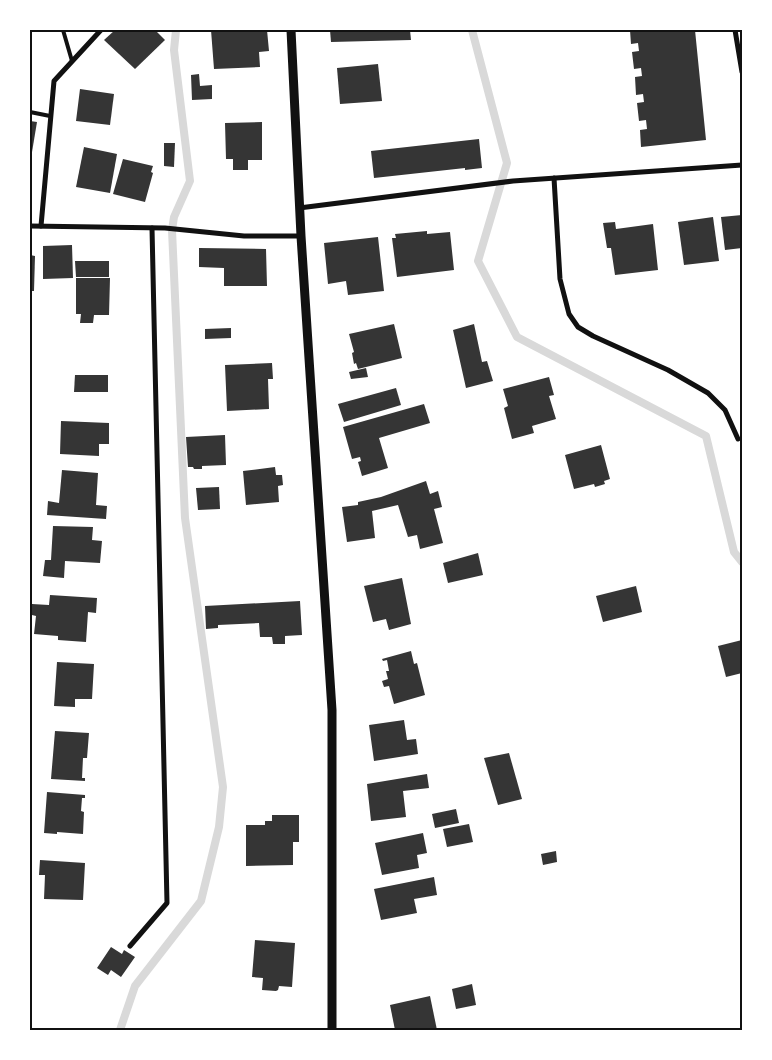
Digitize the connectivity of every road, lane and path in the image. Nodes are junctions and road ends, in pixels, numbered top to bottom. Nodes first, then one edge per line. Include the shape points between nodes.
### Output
1 (63, 30) edge
2 (102, 30) edge
3 (291, 30) edge
4 (735, 30) edge
5 (72, 61) junction
6 (742, 72) edge
7 (30, 112) edge
8 (50, 116) junction
9 (742, 165) edge
10 (554, 178) junction
11 (299, 208) junction
12 (30, 226) edge
13 (41, 226) junction
14 (152, 228) junction
15 (301, 236) junction
16 (738, 439) dead end
17 (130, 946) dead end
18 (332, 1030) edge

1 - 5 lane
2 - 5 street
3 - 11 street
4 - 6 street
5 - 8 street via 54,81
7 - 8 lane
8 - 13 street
9 - 10 street
10 - 11 street via 490,183
10 - 16 street via 560,279 569,314 578,327 708,393 725,410
11 - 15 street
12 - 13 street
13 - 14 street
14 - 15 street via 244,236
14 - 17 street via 167,903
15 - 18 street via 332,710

